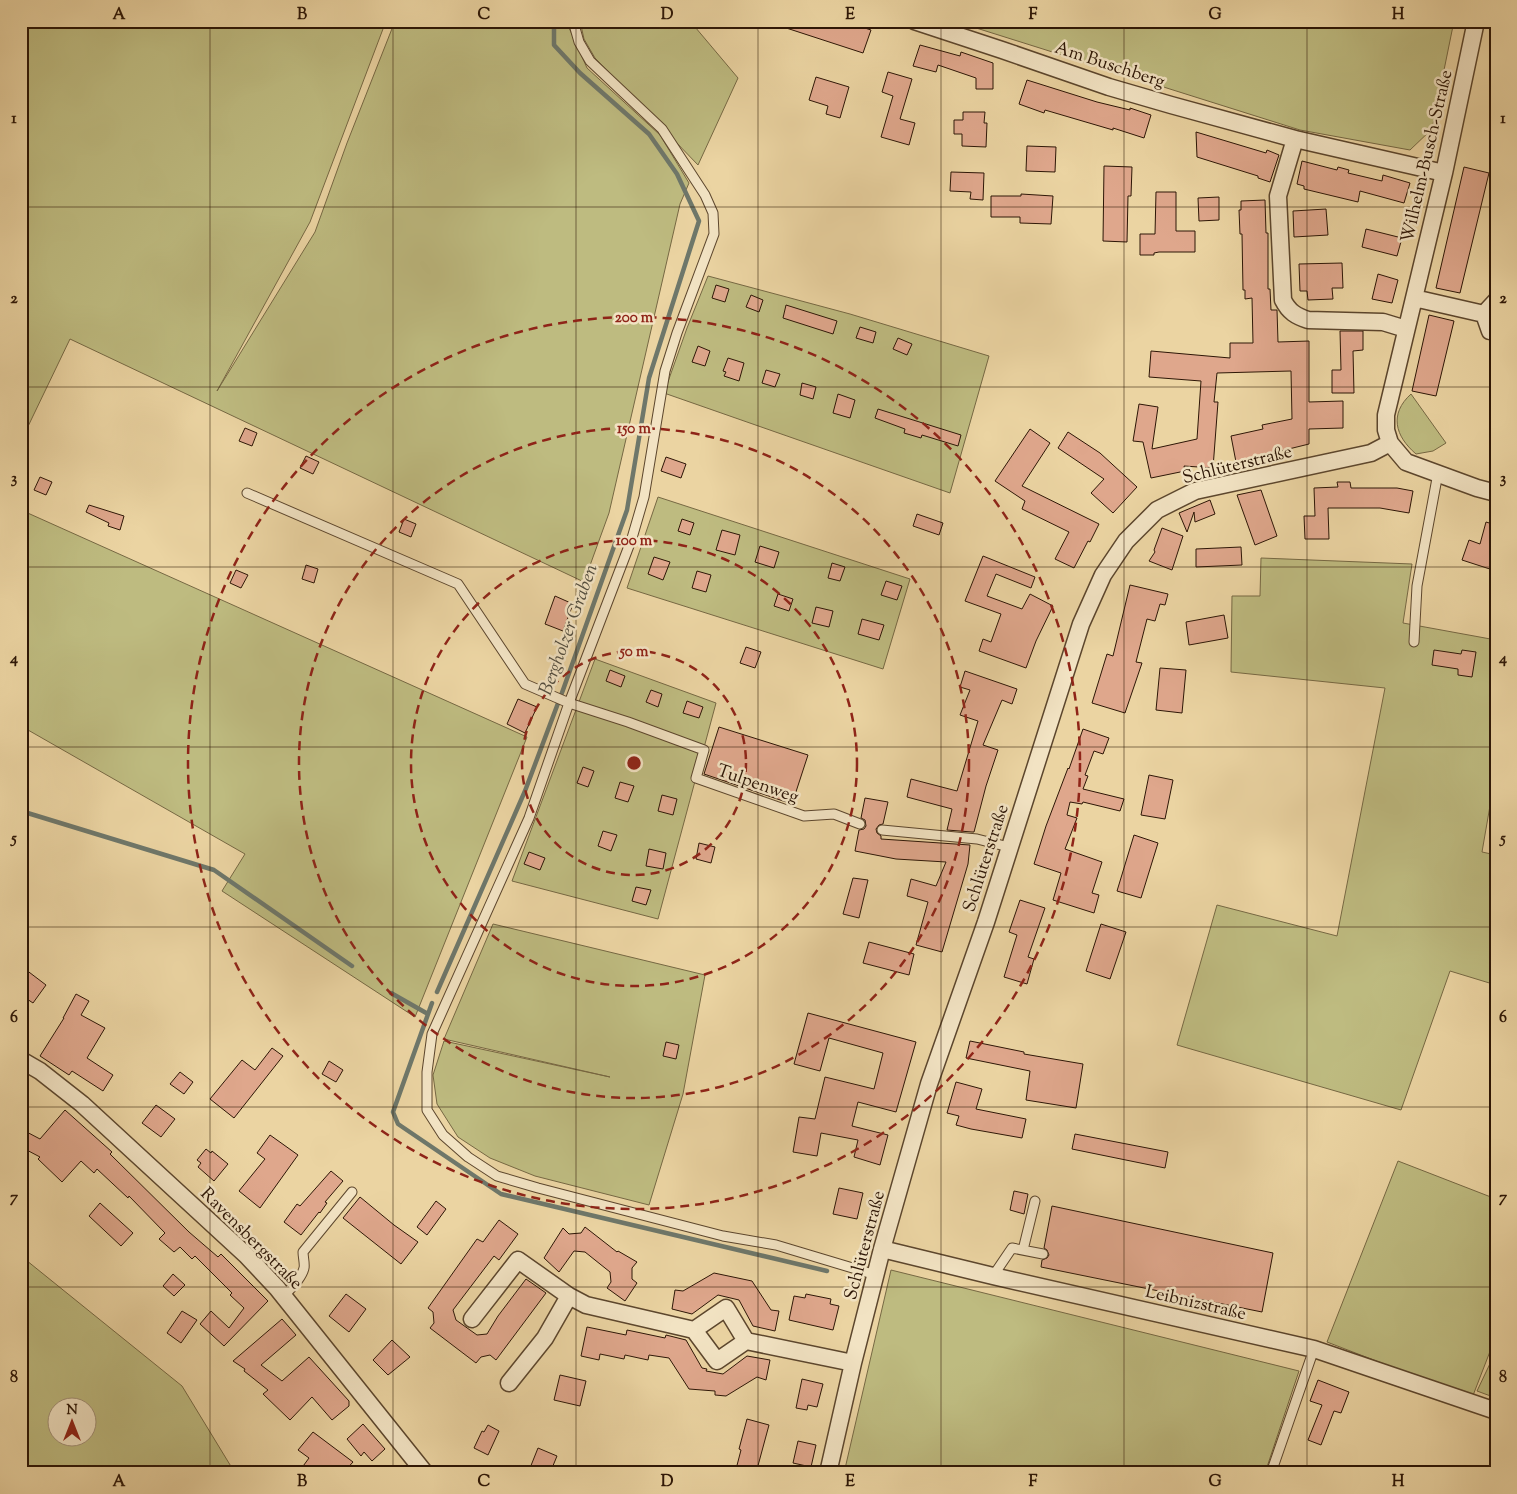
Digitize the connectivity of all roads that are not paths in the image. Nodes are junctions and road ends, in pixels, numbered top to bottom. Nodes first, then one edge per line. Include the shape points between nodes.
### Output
1 (573, 21) edge
2 (914, 21) edge
3 (1476, 21) edge
4 (1295, 139) junction
5 (1444, 173) junction
6 (1414, 298) junction
7 (1496, 301) edge
8 (1484, 314) junction
9 (1406, 329) junction
10 (1496, 332) edge
11 (1390, 444) junction
12 (1438, 473) junction
13 (246, 493) dead end
14 (1496, 493) edge
15 (1414, 642) dead end
16 (569, 703) junction
17 (860, 824) dead end
18 (882, 830) dead end
19 (1009, 847) junction
20 (21, 1060) edge
21 (352, 1192) dead end
22 (1034, 1201) dead end
23 (882, 1249) junction
24 (1023, 1250) junction
25 (1043, 1254) dead end
26 (876, 1275) junction
27 (993, 1276) junction
28 (284, 1296) junction
29 (569, 1296) junction
30 (472, 1319) dead end
31 (694, 1330) junction
32 (746, 1341) junction
33 (1314, 1349) junction
34 (853, 1363) junction
35 (509, 1383) dead end
36 (1496, 1412) edge
37 (425, 1473) edge
38 (828, 1473) edge
39 (1270, 1473) edge

1 - 16 lane via 579,42 590,61 662,130 706,195 713,213 714,234 665,370 644,497 632,538
2 - 4 street, Am Buschberg via 1109,87
3 - 5 street, Wilhelm-Busch-Straße
4 - 5 street, Am Buschberg
4 - 9 street via 1278,196 1283,300 1288,310 1308,320 1383,322
5 - 6 street, Wilhelm-Busch-Straße
6 - 8 street
6 - 9 street, Wilhelm-Busch-Straße
7 - 8 street
8 - 10 street via 1490,330
9 - 11 street, Wilhelm-Busch-Straße via 1386,415
11 - 12 street via 1406,462
11 - 19 street, Schlüterstraße via 1371,453 1195,491 1157,510 1126,541 1103,575 1081,624
12 - 14 street
12 - 15 lane via 1417,586
13 - 16 lane via 458,584 525,684
16 - 17 lane, Tulpenweg via 704,750 696,778 804,816 834,814
16 - 26 lane via 529,818 432,1034 427,1110 443,1135 468,1158 497,1176 723,1236 776,1245
18 - 19 lane via 977,839
19 - 23 street, Schlüterstraße via 929,1084
20 - 28 street, Ravensbergstraße via 82,1104 246,1254
21 - 28 lane via 303,1252 301,1275
22 - 24 lane
23 - 26 street, Schlüterstraße
23 - 27 street, Leibnizstraße
24 - 25 lane
24 - 27 lane via 1012,1248
26 - 34 street, Schlüterstraße
27 - 33 street, Leibnizstraße
28 - 37 street, Ravensbergstraße
29 - 30 street via 518,1260
29 - 31 street via 586,1305
29 - 35 street via 545,1338
31 - 32 street via 717,1360
31 - 32 street via 726,1308
32 - 34 street
33 - 36 street, Leibnizstraße
33 - 39 lane
34 - 38 street, Schlüterstraße

